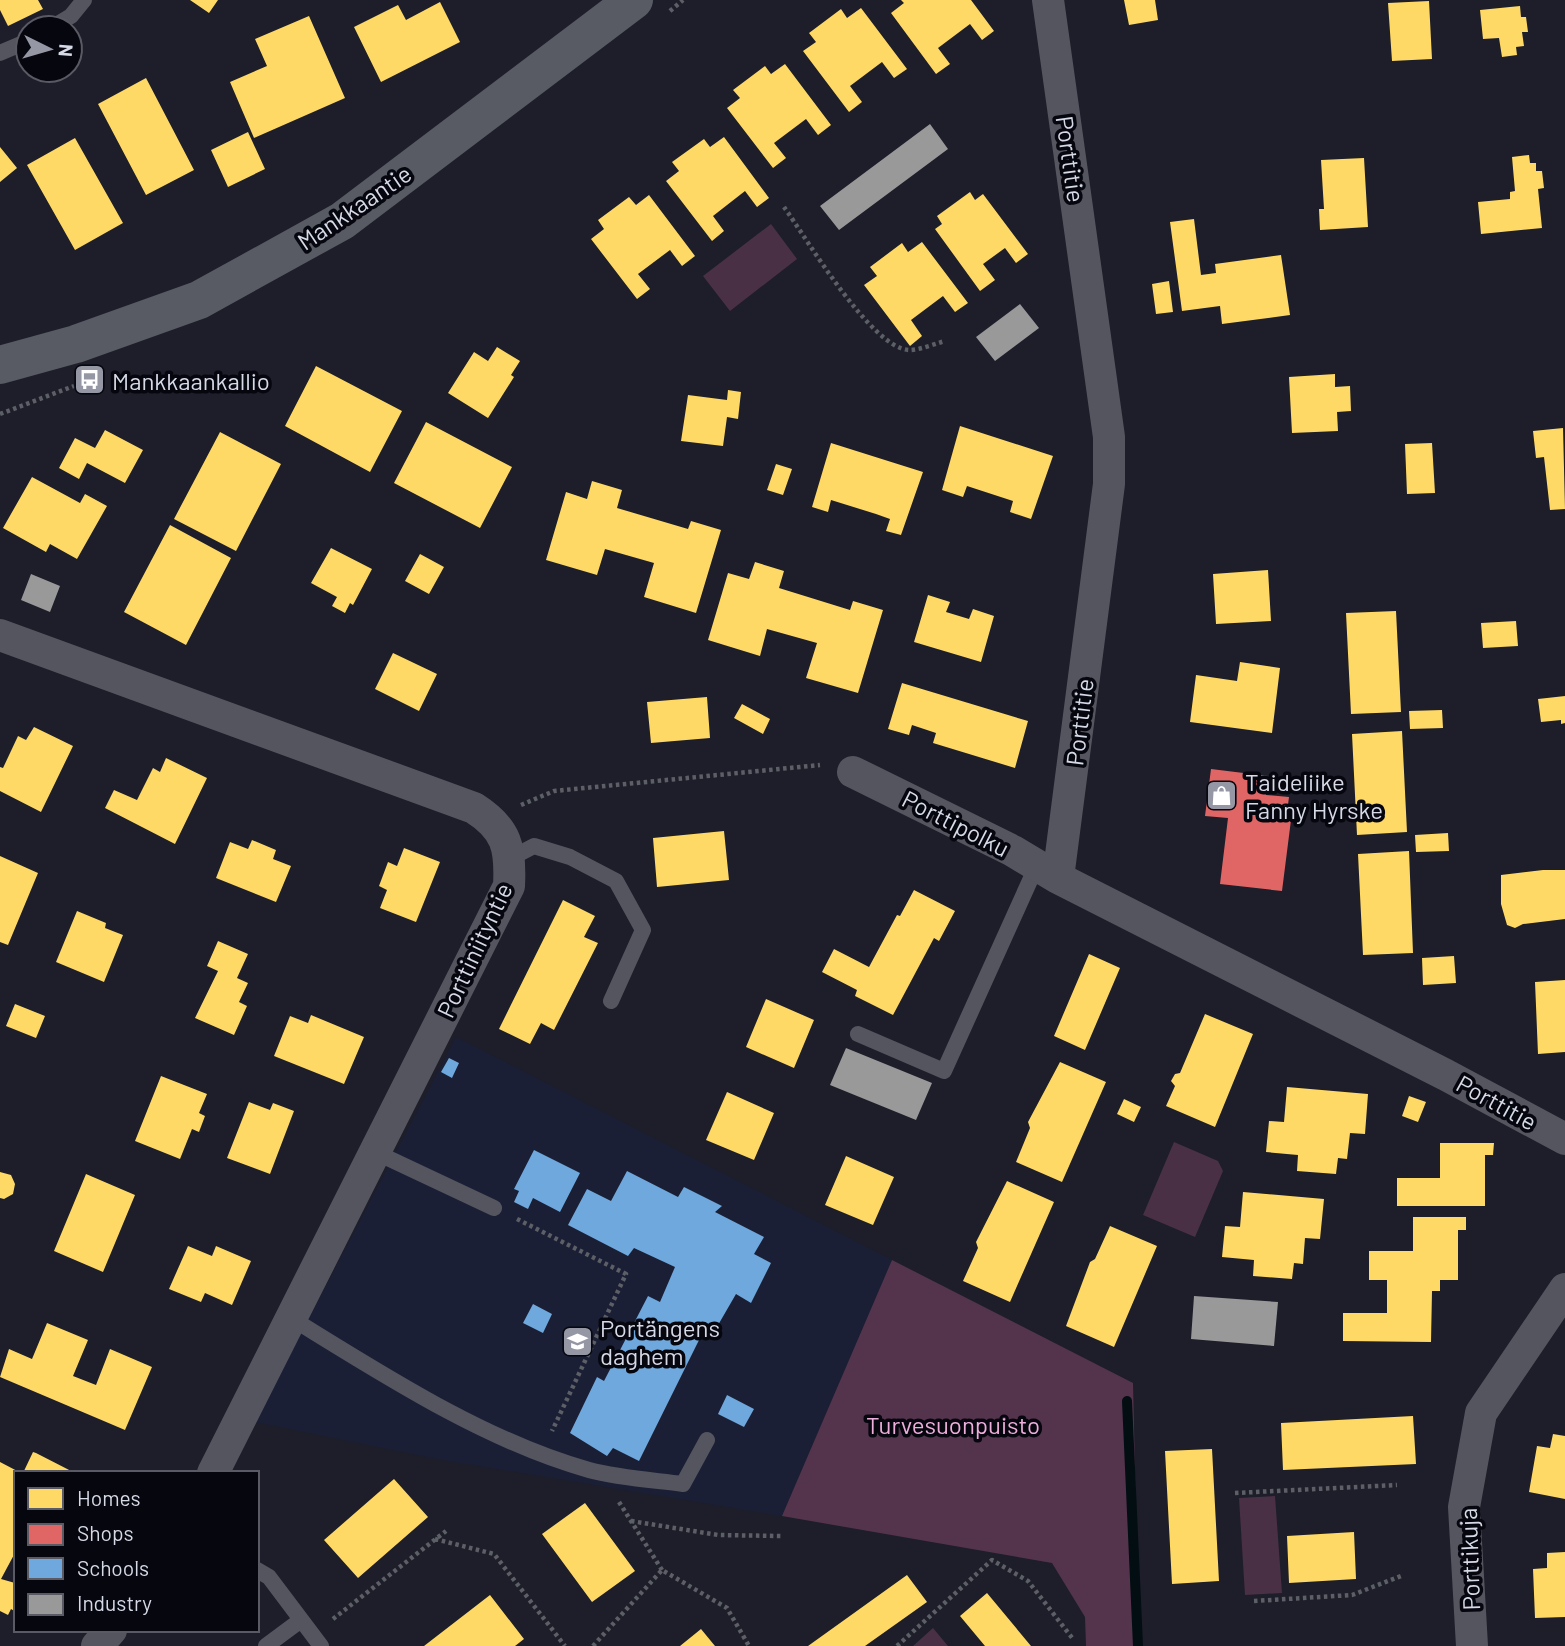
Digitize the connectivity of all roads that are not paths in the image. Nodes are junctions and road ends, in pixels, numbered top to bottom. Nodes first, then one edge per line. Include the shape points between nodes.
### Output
1 (84, 0) edge
2 (634, 0) edge
3 (1048, 0) edge
4 (73, 14) edge
5 (0, 365) edge
6 (0, 635) edge
7 (853, 772) road end
8 (510, 858) junction
9 (1048, 872) junction
10 (611, 1001) dead end
11 (858, 1034) dead end
12 (1565, 1139) edge
13 (375, 1152) junction
14 (494, 1208) road end
15 (1565, 1289) edge
16 (291, 1318) junction
17 (707, 1440) dead end
18 (214, 1471) edge
19 (259, 1571) edge
20 (300, 1620) junction
21 (109, 1632) edge
22 (317, 1641) edge
23 (97, 1646) edge
24 (267, 1646) edge
25 (1472, 1646) edge

1 - 4 lane
2 - 5 main road, Mankkaantie via 342,221 199,300 76,344
3 - 9 street, Porttitie via 1109,437 1110,484
6 - 8 street, Porttiniityntie via 474,808 493,820
7 - 9 street, Porttipolku
8 - 10 lane via 534,846 570,857 616,881 643,930
8 - 13 street, Porttiniityntie via 509,886
9 - 11 lane via 944,1070
9 - 12 street, Porttitie
13 - 14 lane
13 - 16 street, Porttiniityntie
15 - 25 street, Porttikuja via 1480,1412 1465,1507
16 - 17 lane via 403,1387 540,1455 600,1472 683,1484
16 - 18 street, Porttiniityntie
19 - 20 lane via 269,1577
20 - 22 lane
20 - 24 lane
21 - 23 street

